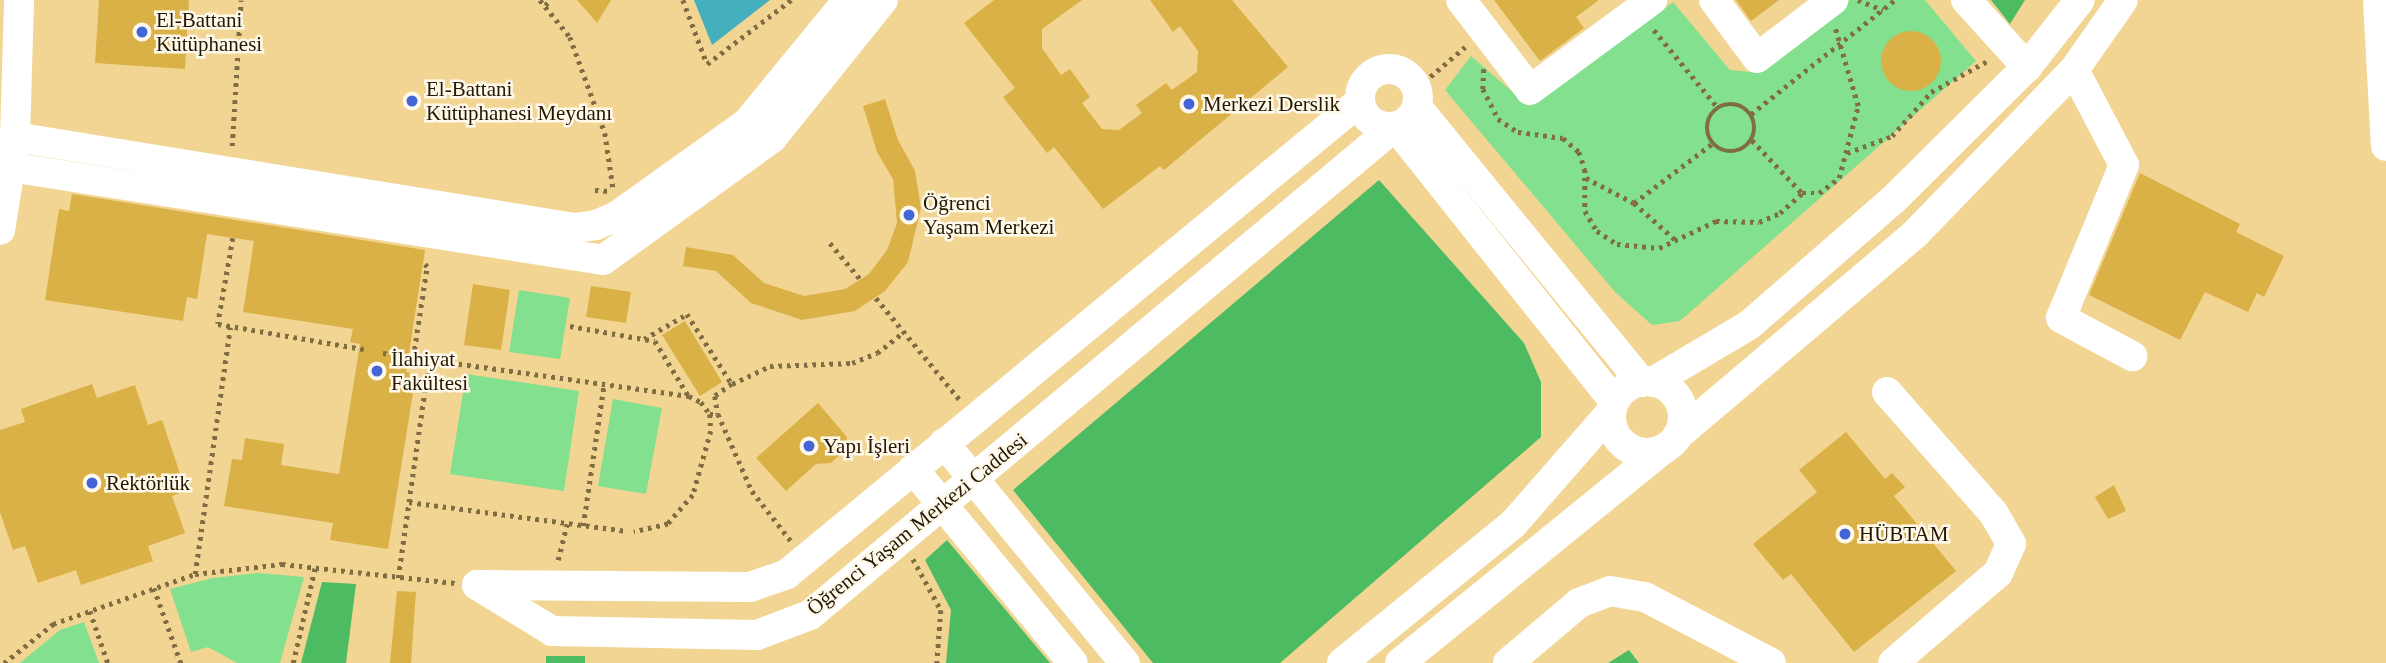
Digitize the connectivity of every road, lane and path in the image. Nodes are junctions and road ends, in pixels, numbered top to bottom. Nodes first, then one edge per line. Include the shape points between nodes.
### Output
1 (19, 0) edge
2 (241, 0) edge
3 (551, 0) edge
4 (683, 0) edge
5 (791, 0) edge
6 (848, 0) edge
7 (883, 0) edge
8 (1461, 0) edge
9 (1714, 0) edge
10 (1857, 0) edge
11 (1895, 0) edge
12 (1966, 0) edge
13 (2080, 0) edge
14 (2123, 0) edge
15 (2378, 0) edge
16 (542, 2) edge
17 (1645, 5) edge
18 (1883, 10) junction
19 (1833, 11) edge
20 (1488, 36) junction
21 (1839, 43) junction
22 (2005, 46) junction
23 (2027, 67) junction
24 (2074, 70) junction
25 (1359, 102) junction
26 (1718, 108) junction
27 (1405, 112) junction
28 (1751, 114) junction
29 (15, 137) junction
30 (1752, 140) junction
31 (1713, 143) junction
32 (2386, 146) edge
33 (1847, 153) junction
34 (231, 160) dead end
35 (10, 167) junction
36 (1586, 178) junction
37 (1802, 193) junction
38 (1634, 203) junction
39 (617, 216) junction
40 (0, 230) edge
41 (233, 238) dead end
42 (1678, 242) junction
43 (830, 243) dead end
44 (423, 262) dead end
45 (861, 280) dead end
46 (876, 298) dead end
47 (570, 326) dead end
48 (230, 327) junction
49 (904, 332) junction
50 (644, 339) junction
51 (369, 350) dead end
52 (383, 353) dead end
53 (2132, 356) dead end
54 (413, 358) junction
55 (429, 360) junction
56 (1647, 382) junction
57 (604, 384) junction
58 (732, 384) junction
59 (1887, 392) dead end
60 (689, 396) junction
61 (1612, 406) junction
62 (710, 414) junction
63 (718, 414) junction
64 (975, 418) junction
65 (944, 443) junction
66 (1670, 443) junction
67 (913, 469) junction
68 (974, 479) junction
69 (409, 502) junction
70 (943, 505) junction
71 (567, 524) junction
72 (583, 526) junction
73 (625, 531) dead end
74 (634, 532) dead end
75 (922, 552) dead end
76 (805, 558) junction
77 (315, 568) junction
78 (195, 574) junction
79 (398, 578) junction
80 (553, 584) junction
81 (477, 586) junction
82 (154, 588) junction
83 (90, 611) junction
84 (4, 663) edge
85 (108, 663) edge
86 (181, 663) edge
87 (293, 663) edge
88 (937, 663) edge
89 (1073, 663) edge
90 (1125, 663) edge
91 (1342, 663) edge
92 (1399, 663) edge
93 (1508, 663) edge
94 (1771, 663) edge
95 (1894, 663) edge

1 - 29 street
2 - 34 path
3 - 16 path
4 - 5 path via 707,64
6 - 39 street via 747,123
7 - 35 street via 772,138 603,260
8 - 20 street
9 - 19 street via 1757,58
10 - 18 path
11 - 18 path
12 - 22 street
13 - 23 street
14 - 24 street
15 - 32 street
16 - 39 path via 570,37 605,134
17 - 20 street via 1530,90
17 - 26 path
18 - 21 path
19 - 21 path
20 - 27 path
20 - 36 path via 1482,77 1491,110 1518,132 1553,134 1572,144 1583,161
21 - 28 path
21 - 33 path via 1858,106
22 - 23 street
22 - 33 path via 1982,65 1931,92 1892,136
23 - 56 street via 1893,200 1749,325
24 - 53 street via 2124,164 2061,318
24 - 66 street via 1915,234
25 - 27 street via 1368,120
25 - 27 street, Öğrenci Yaşam Merkezi Caddesi via 1364,83 1380,71 1400,71
25 - 64 street, Öğrenci Yaşam Merkezi Caddesi
26 - 28 path via 1740,105
26 - 31 path via 1707,123
27 - 56 street
27 - 61 street
27 - 68 street, Öğrenci Yaşam Merkezi Caddesi
28 - 30 path via 1755,124
29 - 35 street
29 - 39 street via 575,228
30 - 31 path via 1730,152
30 - 37 path
31 - 38 path
33 - 37 path via 1834,184 1819,193
35 - 40 street
36 - 38 path
36 - 42 path via 1585,211 1606,239 1644,249
37 - 42 path via 1770,219 1716,221
38 - 42 path
41 - 48 path via 218,324
43 - 45 path
44 - 54 path via 427,267
46 - 49 path
47 - 50 path
48 - 51 path
48 - 78 path
49 - 58 path via 877,353 852,363 770,366
49 - 64 path
50 - 58 path via 687,314
50 - 60 path via 655,341
52 - 54 path
54 - 55 path
55 - 57 path
55 - 69 path
56 - 61 street via 1630,385
56 - 66 street via 1673,393 1680,402 1683,413
57 - 60 path
57 - 72 path
58 - 63 path via 715,396
59 - 95 street via 1994,514 2011,544 1998,573
60 - 62 path
61 - 66 street via 1620,442 1639,453
61 - 91 street via 1513,524
62 - 63 path
62 - 74 path via 711,431 687,506 668,524
63 - 76 path via 752,491
64 - 65 street, Öğrenci Yaşam Merkezi Caddesi
65 - 67 street, Öğrenci Yaşam Merkezi Caddesi
65 - 68 street
66 - 92 street
67 - 70 street
67 - 76 street, Öğrenci Yaşam Merkezi Caddesi
68 - 70 street, Öğrenci Yaşam Merkezi Caddesi
68 - 90 street
69 - 71 path
69 - 79 path
70 - 81 street, Öğrenci Yaşam Merkezi Caddesi via 810,615 757,635 552,631
70 - 89 street
71 - 72 path
71 - 80 path
72 - 73 path
75 - 88 path via 913,560 941,610
76 - 80 street, Öğrenci Yaşam Merkezi Caddesi via 787,574 750,587
77 - 78 path via 282,564
77 - 79 path
77 - 87 path
78 - 82 path
79 - 81 path
80 - 81 street, Öğrenci Yaşam Merkezi Caddesi
82 - 83 path
82 - 86 path
83 - 84 path via 52,624
83 - 85 path
93 - 94 street via 1580,603 1610,591 1645,597

